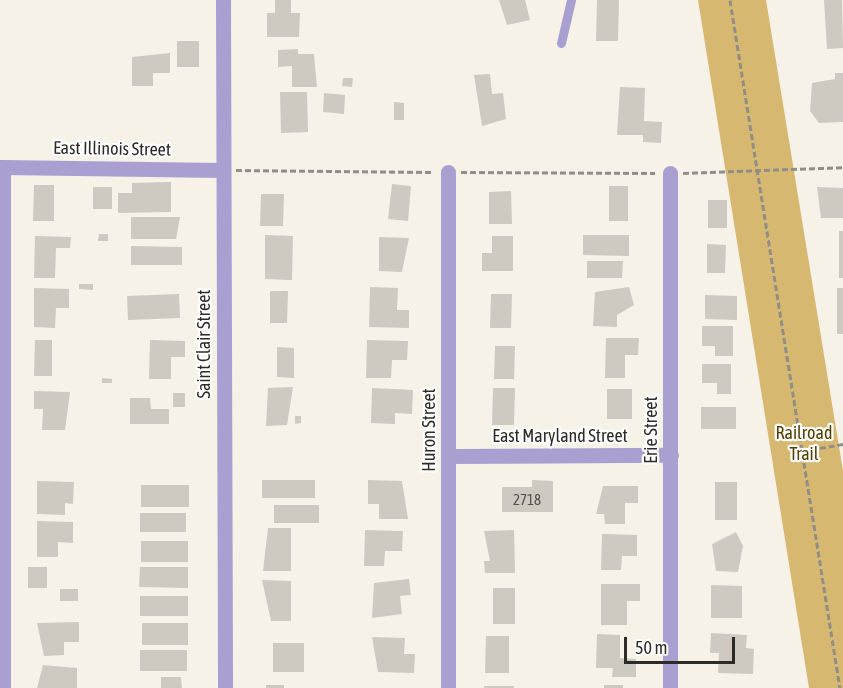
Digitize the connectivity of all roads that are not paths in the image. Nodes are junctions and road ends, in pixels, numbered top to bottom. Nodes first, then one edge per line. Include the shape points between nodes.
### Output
1 (223, 0) edge
2 (571, 0) edge
3 (561, 43) dead end
4 (2, 167) edge
5 (223, 170) junction
6 (448, 172) road end
7 (670, 173) road end
8 (671, 455) junction
9 (449, 456) junction
10 (3, 688) edge
11 (225, 688) edge
12 (448, 688) edge
13 (670, 688) edge

1 - 5 street, Saint Clair Street
2 - 3 lane
4 - 5 street, East Illinois Street
4 - 10 street
5 - 11 street, Saint Clair Street
6 - 9 street, Huron Street
7 - 8 street, Erie Street
8 - 9 street, East Maryland Street
8 - 13 street, Erie Street
9 - 12 street, Huron Street

